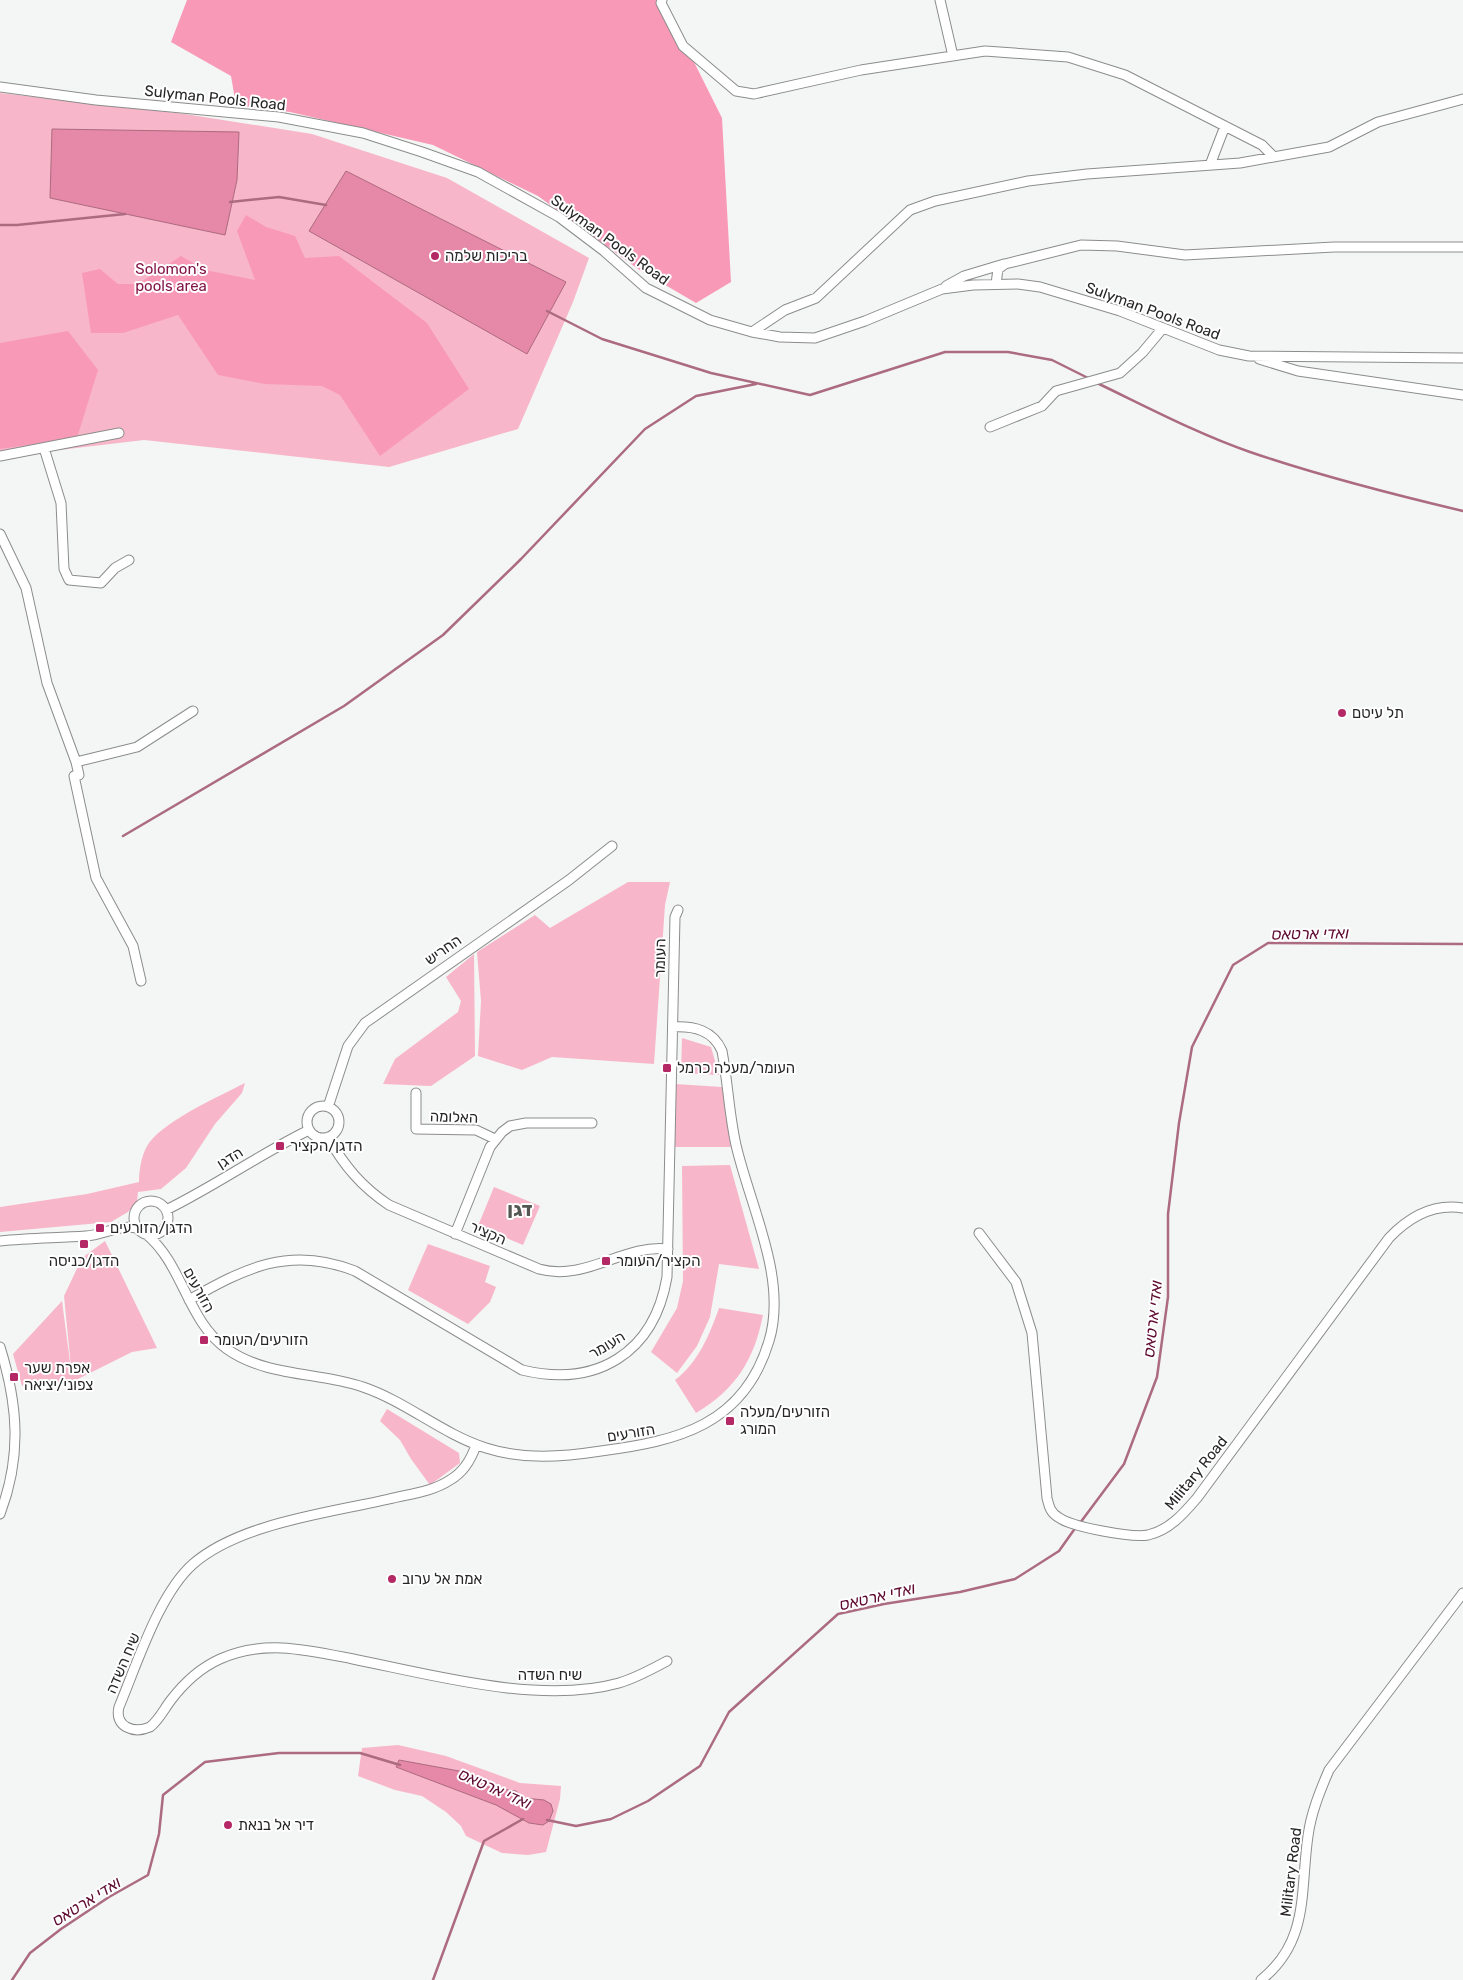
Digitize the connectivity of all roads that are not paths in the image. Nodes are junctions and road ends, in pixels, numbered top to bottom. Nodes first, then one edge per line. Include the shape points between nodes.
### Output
1 (662, 0) edge
2 (940, 0) edge
3 (953, 56) junction
4 (0, 86) edge
5 (1463, 99) edge
6 (1225, 126) junction
7 (1274, 157) junction
8 (1210, 165) junction
9 (1463, 247) edge
10 (1005, 264) junction
11 (996, 284) junction
12 (942, 289) junction
13 (1163, 328) junction
14 (752, 332) junction
15 (1249, 356) junction
16 (1463, 358) edge
17 (1463, 395) edge
18 (990, 427) dead end
19 (119, 433) dead end
20 (44, 448) junction
21 (0, 456) edge
22 (0, 534) edge
23 (129, 560) dead end
24 (193, 711) dead end
25 (76, 762) junction
26 (612, 846) dead end
27 (678, 910) dead end
28 (141, 981) dead end
29 (672, 1027) junction
30 (416, 1093) dead end
31 (328, 1107) junction
32 (592, 1123) dead end
33 (309, 1130) junction
34 (328, 1137) junction
35 (495, 1138) junction
36 (1463, 1208) edge
37 (136, 1210) junction
38 (166, 1210) junction
39 (166, 1225) junction
40 (116, 1229) junction
41 (142, 1232) junction
42 (979, 1233) dead end
43 (455, 1234) junction
44 (12, 1240) junction
45 (0, 1242) edge
46 (0, 1246) edge
47 (668, 1249) junction
48 (166, 1257) junction
49 (189, 1300) junction
50 (0, 1347) edge
51 (476, 1445) junction
52 (0, 1514) edge
53 (1463, 1592) edge
54 (667, 1661) dead end
55 (1261, 1980) edge

1 - 3 street via 683,46 736,91 754,94 861,70
2 - 3 street
3 - 6 street via 985,51 1068,57 1125,75
4 - 14 street, Sulyman Pools Road via 96,100 279,117 363,133 422,152 478,172 559,217 646,288 710,320
5 - 7 street via 1378,122 1329,147
6 - 7 street via 1262,146
6 - 8 street
7 - 8 street
8 - 14 street via 1028,182 935,201 910,210 816,298 785,310
9 - 10 street via 1326,248 1185,255 1116,246 1081,246
10 - 11 street via 998,269
10 - 12 street via 964,276
11 - 12 street, Sulyman Pools Road
11 - 13 street, Sulyman Pools Road via 1040,287 1120,311
12 - 14 street, Sulyman Pools Road via 815,338
13 - 15 street, Sulyman Pools Road via 1219,350
13 - 18 street via 1142,354 1120,372 1056,390 1042,406
15 - 16 street, Sulyman Pools Road
15 - 17 street via 1298,371
19 - 20 street
20 - 21 street
20 - 23 street via 61,503 64,569 69,580 101,583 115,568
22 - 25 street via 26,588 47,683
24 - 25 street via 137,747
25 - 28 street via 79,775 74,776 96,878 133,946
26 - 31 street, החריש via 569,880 369,1019 348,1046
27 - 29 street, העומר via 675,917
29 - 47 street, העומר
29 - 51 street, הזורעים via 704,1031 714,1038 722,1052 736,1146 774,1288 774,1314 762,1361 745,1388 717,1416 673,1439 554,1457 509,1454
30 - 35 street, האלומה via 416,1129 478,1130
31 - 33 street via 312,1111 308,1120
31 - 34 street via 336,1113 339,1122 336,1132
32 - 35 street, האלומה via 520,1123
33 - 34 street via 318,1137
33 - 38 street, הדגן
34 - 43 street, הקציר via 347,1168 371,1192 399,1210
35 - 43 street, האלומה
36 - 42 street, Military Road via 1432,1210 1402,1224 1180,1518 1148,1535 1108,1533 1059,1519 1051,1511 1047,1498 1032,1332 1016,1282
37 - 38 street via 141,1204 151,1201 161,1204
37 - 40 street
37 - 41 street via 134,1220
38 - 39 street
39 - 41 street via 156,1234
39 - 48 street via 162,1241
40 - 41 street via 128,1227
40 - 44 street via 88,1236
41 - 48 street
43 - 47 street, הקציר via 535,1268 559,1273 579,1271 644,1250
44 - 45 street
44 - 46 street
47 - 49 street, העומר via 663,1301 641,1340 605,1365 564,1376 522,1370 368,1278 326,1261 296,1259 265,1263 233,1275
48 - 49 street, הזורעים
49 - 51 street, הזורעים via 215,1339 243,1358 269,1367 369,1389
50 - 52 street via 13,1401 16,1439 12,1481
51 - 54 street, שיח השדה via 464,1469 437,1487 257,1530 202,1556 182,1576 165,1601 119,1707 119,1721 133,1730 150,1727 181,1688 206,1667 233,1654 261,1648 302,1649 472,1683 523,1689 602,1687 633,1678
53 - 55 street, Military Road via 1329,1770 1319,1793 1308,1836 1299,1925 1281,1960

